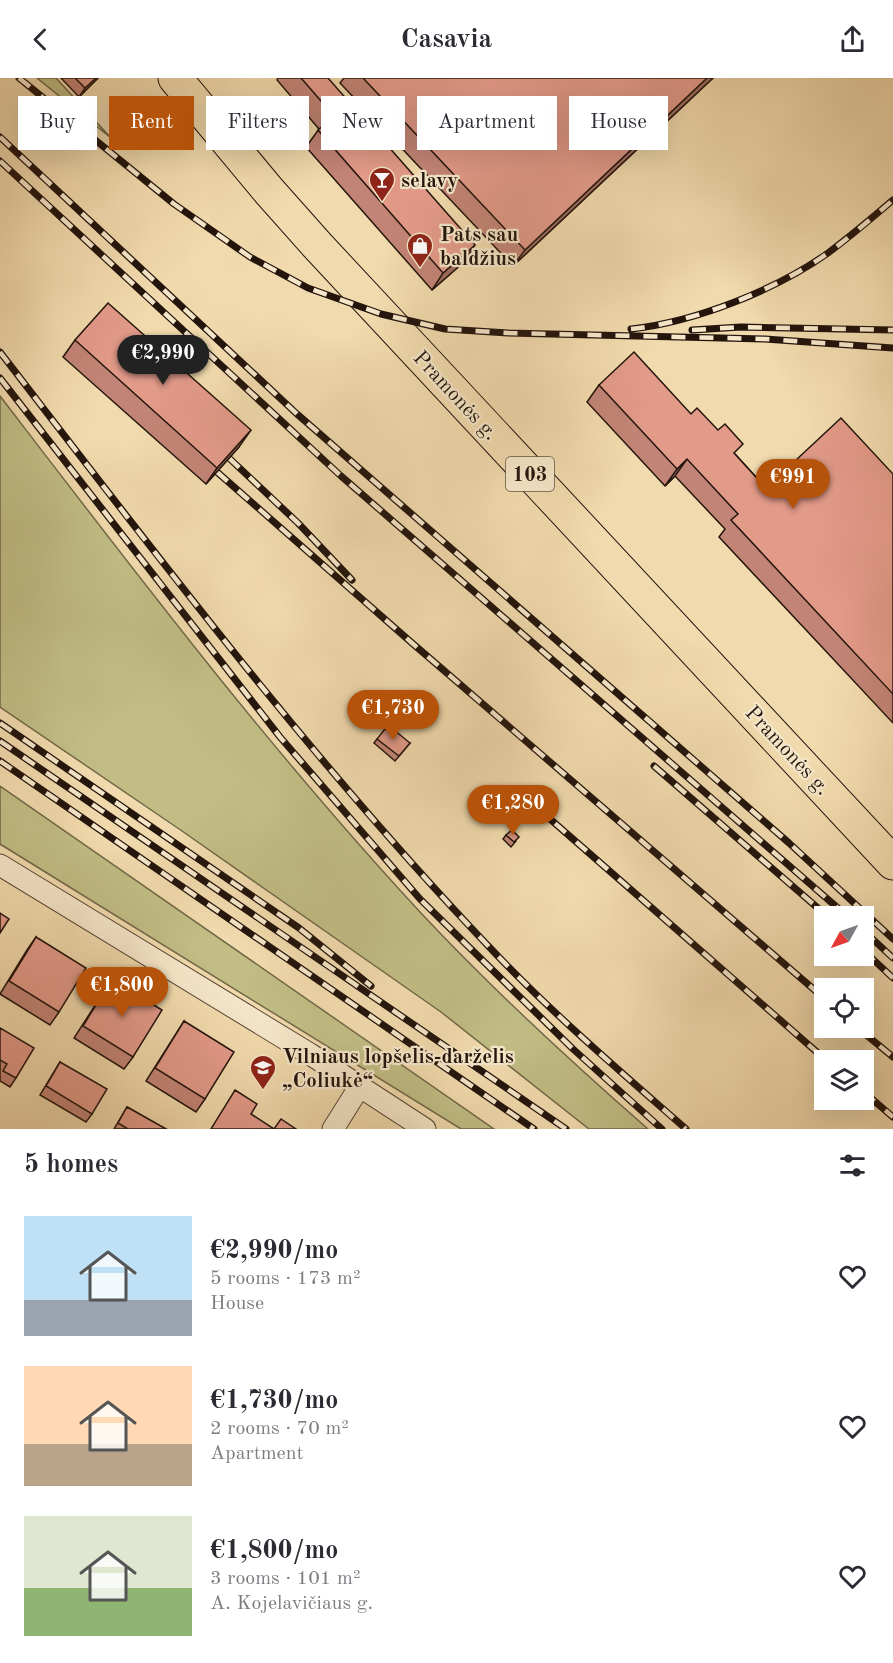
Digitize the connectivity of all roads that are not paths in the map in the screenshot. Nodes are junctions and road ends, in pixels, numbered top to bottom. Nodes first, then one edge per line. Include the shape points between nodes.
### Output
1 (175, 78) edge
2 (893, 862) edge
3 (0, 865) edge
4 (360, 1086) junction
5 (333, 1129) edge
6 (425, 1129) edge

1 - 2 main road, Pramonės g. / 103 via 317,245
3 - 4 street
4 - 5 street
4 - 6 street

